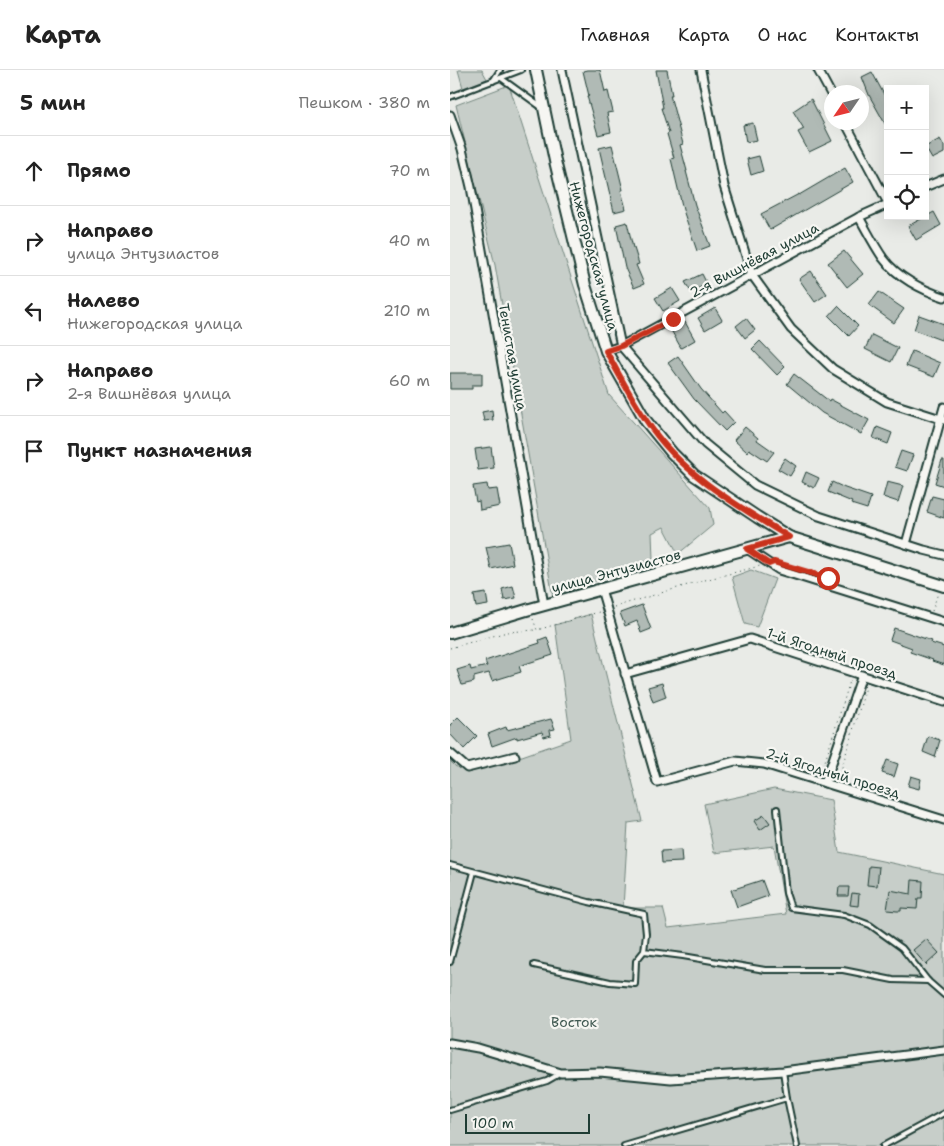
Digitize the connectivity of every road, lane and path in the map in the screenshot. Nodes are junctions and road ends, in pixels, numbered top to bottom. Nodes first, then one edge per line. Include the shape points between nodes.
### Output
1 (500, 70) edge
2 (521, 70) edge
3 (536, 70) edge
4 (562, 70) edge
5 (701, 70) edge
6 (818, 70) edge
7 (501, 78) junction
8 (493, 80) junction
9 (826, 85) edge
10 (450, 96) edge
11 (544, 110) junction
12 (450, 115) edge
13 (849, 130) edge
14 (944, 179) edge
15 (929, 185) edge
16 (884, 196) edge
17 (884, 206) edge
18 (859, 217) junction
19 (752, 275) junction
20 (944, 298) edge
21 (621, 346) junction
22 (606, 351) junction
23 (944, 407) edge
24 (942, 420) edge
25 (789, 537) junction
26 (906, 544) junction
27 (747, 549) junction
28 (944, 555) edge
29 (769, 564) junction
30 (944, 586) edge
31 (601, 589) junction
32 (544, 605) junction
33 (530, 608) junction
34 (606, 609) junction
35 (932, 612) dead end
36 (938, 614) dead end
37 (944, 622) edge
38 (537, 630) junction
39 (450, 633) edge
40 (450, 648) edge
41 (625, 674) junction
42 (862, 676) junction
43 (944, 702) edge
44 (450, 753) edge
45 (515, 756) dead end
46 (825, 783) junction
47 (777, 809) dead end
48 (944, 820) edge
49 (450, 865) edge
50 (474, 872) junction
51 (644, 951) junction
52 (450, 962) edge
53 (534, 965) dead end
54 (928, 981) junction
55 (944, 995) edge
56 (450, 1043) edge
57 (944, 1050) edge
58 (783, 1071) junction
59 (561, 1073) junction
60 (787, 1098) junction
61 (450, 1110) edge
62 (944, 1112) edge
63 (624, 1146) edge
64 (797, 1146) edge
65 (883, 1146) edge

1 - 8 lane
2 - 7 lane
3 - 11 street, Нижегородская улица
4 - 21 street
5 - 19 street via 724,186
6 - 9 street
7 - 8 lane
7 - 11 lane
8 - 10 lane
11 - 22 street, Нижегородская улица via 585,285
12 - 32 street, Тенистая улица via 471,187
13 - 16 street
14 - 15 street
17 - 18 street, 2-я Вишнёвая улица
18 - 19 street, 2-я Вишнёвая улица
18 - 20 street via 883,258 899,274
19 - 21 street, 2-я Вишнёвая улица
19 - 24 street via 791,330 833,369 887,402
21 - 22 street, 2-я Вишнёвая улица
21 - 26 street via 704,444 755,485 819,516
22 - 25 street, Нижегородская улица via 646,421 672,453 694,475
23 - 24 street
24 - 26 street
25 - 27 street, улица Энтузиастов
25 - 30 street, Нижегородская улица
26 - 28 street
27 - 29 street
27 - 31 street, улица Энтузиастов
29 - 34 path
29 - 37 street via 779,570
31 - 32 street, улица Энтузиастов
31 - 34 street
32 - 33 street, улица Энтузиастов
33 - 38 path
33 - 39 street, улица Энтузиастов
34 - 38 path
34 - 41 street
35 - 36 path
38 - 40 path via 507,632
41 - 42 street, 1-й Ягодный проезд via 750,639
41 - 46 street, 2-й Ягодный проезд via 657,782 734,761 764,764
42 - 43 street, 1-й Ягодный проезд
42 - 46 street
44 - 45 street via 467,768
46 - 48 street, 2-й Ягодный проезд
47 - 54 lane via 786,894 791,908 844,915 870,925 902,948
49 - 50 lane
50 - 51 lane via 644,914
50 - 52 lane
51 - 53 lane via 636,962 634,984 610,982
51 - 54 lane via 765,970 843,970 893,980
54 - 55 lane
56 - 59 street
57 - 58 street
58 - 59 street via 671,1078 600,1072
58 - 60 lane
59 - 61 lane via 547,1081
60 - 63 lane
60 - 64 lane
62 - 65 lane

